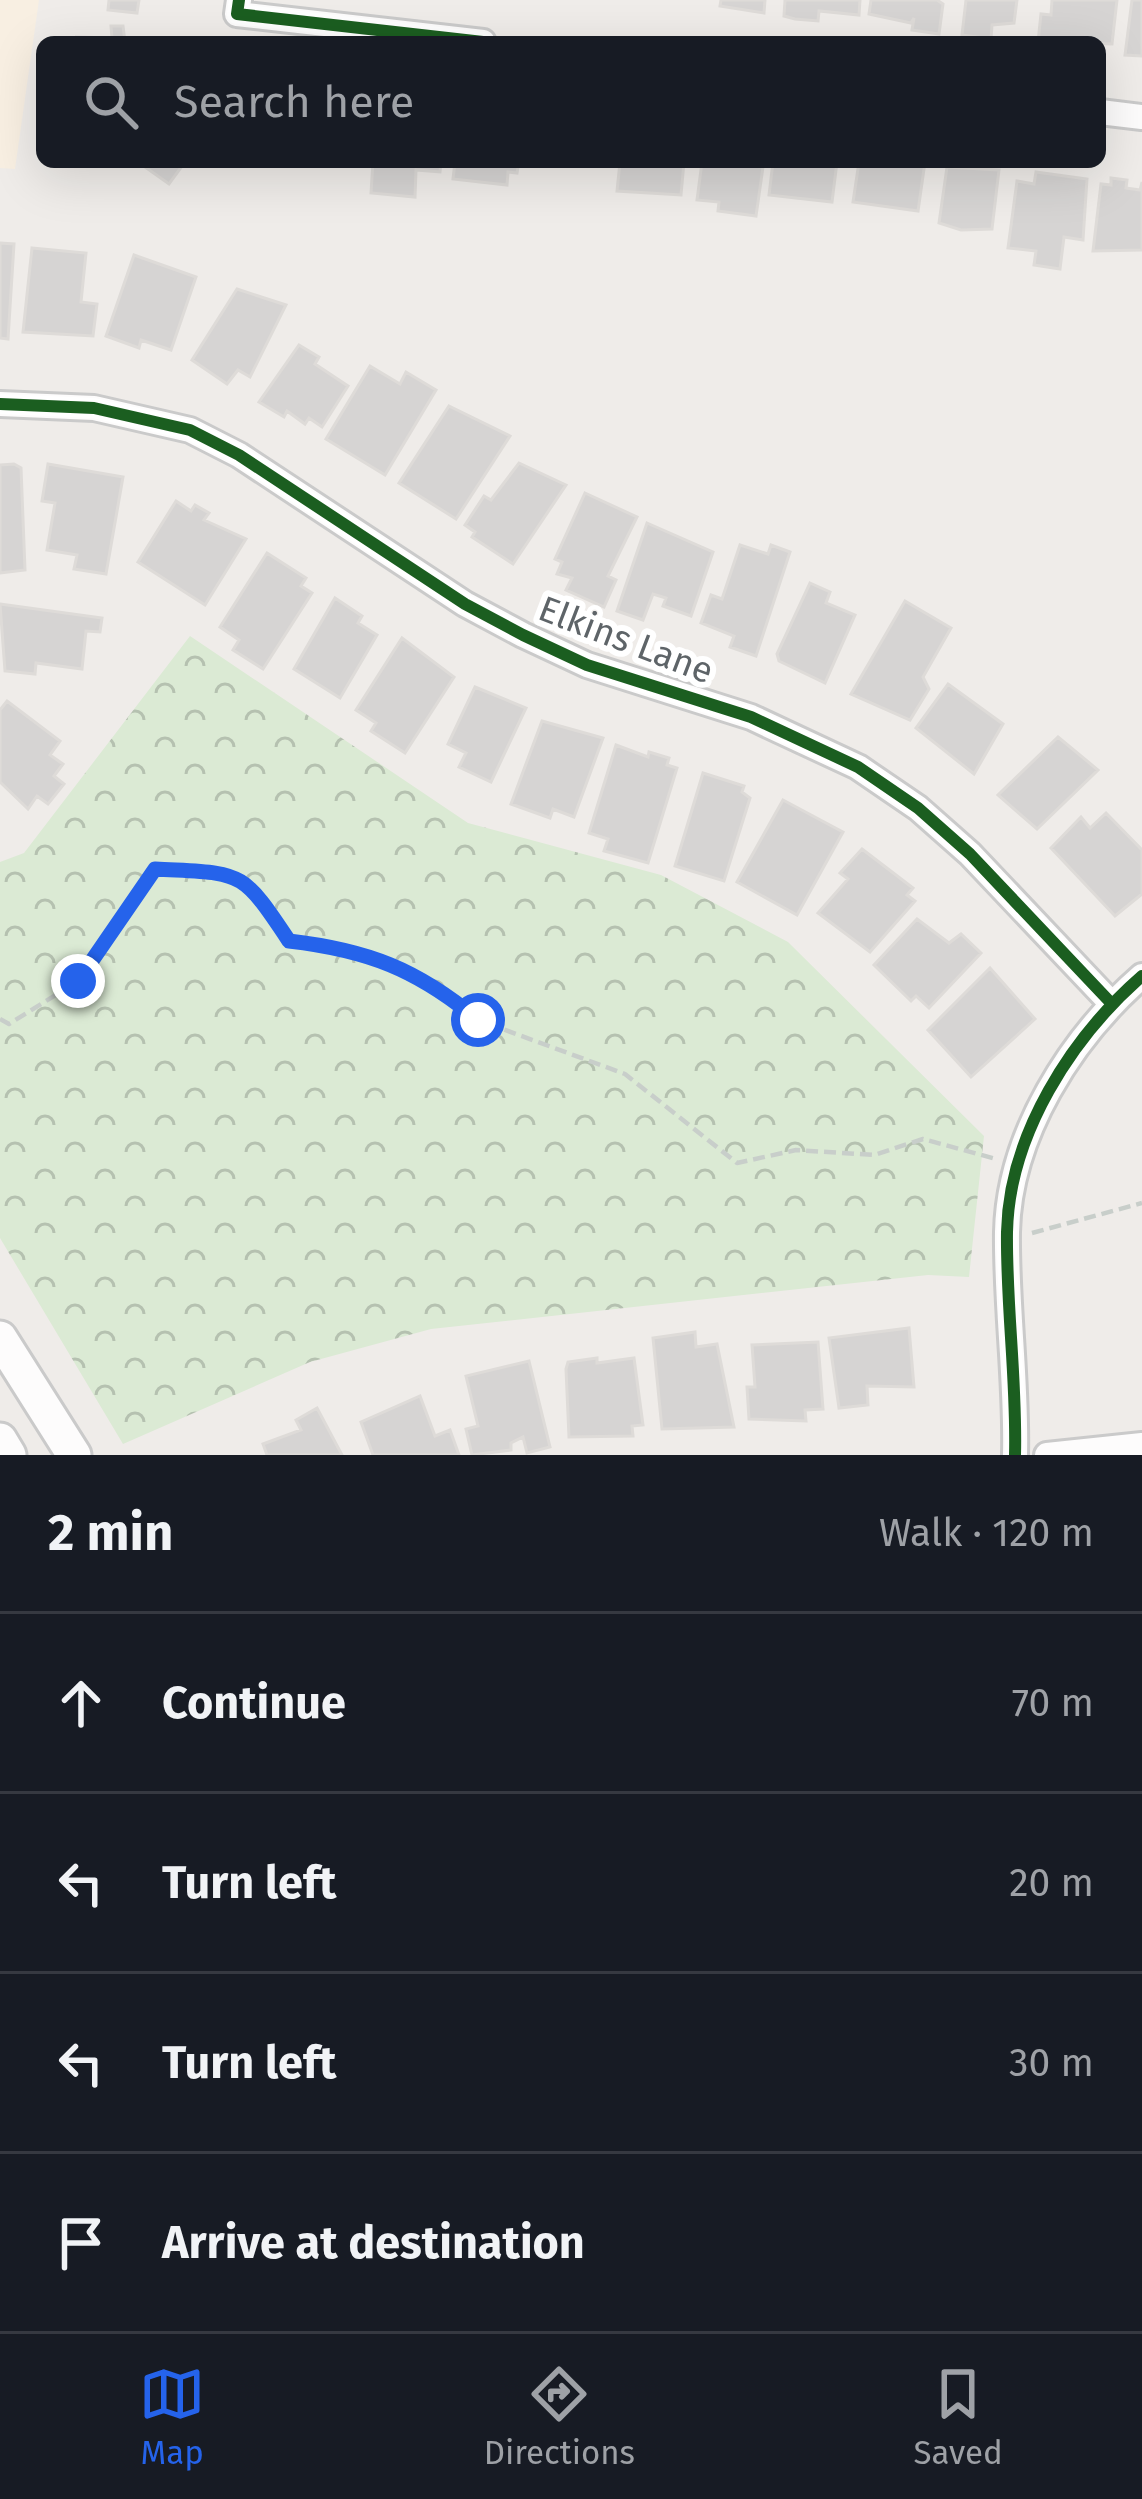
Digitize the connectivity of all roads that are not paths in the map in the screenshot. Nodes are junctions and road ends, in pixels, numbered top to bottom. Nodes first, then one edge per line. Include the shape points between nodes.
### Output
1 (239, 0) edge
2 (430, 36) edge
3 (1106, 113) edge
4 (1142, 117) edge
5 (0, 404) edge
6 (1142, 976) edge
7 (1111, 1003) junction
8 (0, 1338) edge
9 (0, 1440) edge
10 (1142, 1445) edge
11 (9, 1455) edge
12 (74, 1455) edge
13 (1015, 1455) edge
14 (1047, 1455) edge

1 - 2 street via 237,14
3 - 4 street
5 - 7 street, Elkins Lane via 94,408 190,430 523,635 587,665 752,717 858,767 970,854
6 - 7 street
7 - 13 street via 1064,1067 1016,1166 1007,1229
8 - 12 main road
9 - 11 main road
10 - 14 street

